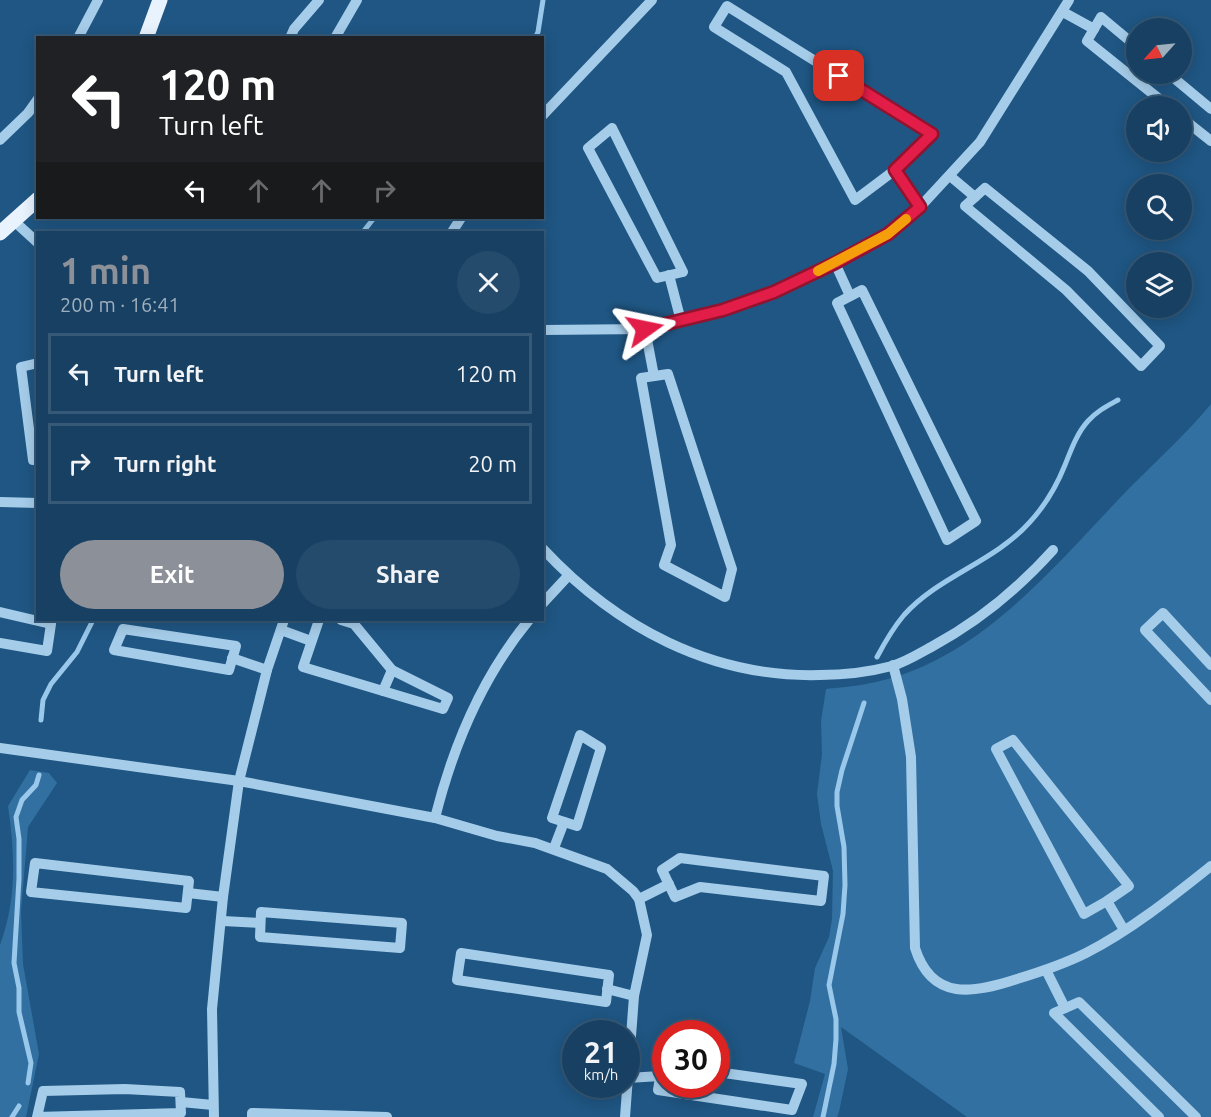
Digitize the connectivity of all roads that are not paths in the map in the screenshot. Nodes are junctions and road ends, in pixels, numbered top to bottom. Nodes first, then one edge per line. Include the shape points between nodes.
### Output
1 (98, 0) edge
2 (160, 0) edge
3 (319, 0) edge
4 (357, 0) edge
5 (652, 0) edge
6 (1069, 0) edge
7 (1063, 12) junction
8 (1094, 29) junction
9 (79, 36) edge
10 (147, 36) edge
11 (291, 36) edge
12 (337, 36) edge
13 (1126, 38) edge
14 (1181, 84) edge
15 (1156, 96) edge
16 (36, 102) edge
17 (1211, 108) edge
18 (544, 114) edge
19 (1192, 126) edge
20 (0, 140) edge
21 (1211, 141) edge
22 (895, 170) junction
23 (950, 176) junction
24 (975, 197) junction
25 (36, 201) edge
26 (920, 207) junction
27 (14, 221) junction
28 (0, 233) edge
29 (36, 241) edge
30 (835, 263) junction
31 (669, 275) junction
32 (850, 296) junction
33 (681, 321) junction
34 (645, 329) junction
35 (544, 330) edge
36 (36, 363) edge
37 (654, 376) junction
38 (36, 460) edge
39 (0, 502) edge
40 (36, 503) edge
41 (544, 550) edge
42 (1053, 550) dead end
43 (568, 576) junction
44 (544, 602) edge
45 (0, 612) edge
46 (36, 620) edge
47 (38, 621) edge
48 (319, 621) edge
49 (344, 621) edge
50 (528, 621) edge
51 (283, 625) edge
52 (311, 641) junction
53 (0, 643) edge
54 (232, 658) junction
55 (893, 665) junction
56 (1211, 665) edge
57 (267, 670) junction
58 (392, 670) junction
59 (383, 691) junction
60 (1211, 700) edge
61 (0, 748) edge
62 (239, 781) junction
63 (435, 818) junction
64 (564, 822) junction
65 (554, 848) junction
66 (1211, 866) edge
67 (669, 884) junction
68 (188, 893) junction
69 (223, 897) junction
70 (639, 899) junction
71 (1107, 902) junction
72 (222, 921) junction
73 (260, 923) junction
74 (1124, 930) junction
75 (1046, 970) junction
76 (608, 989) junction
77 (634, 996) junction
78 (1065, 1008) junction
79 (632, 1020) edge
80 (730, 1074) edge
81 (626, 1098) edge
82 (712, 1098) edge
83 (181, 1102) junction
84 (213, 1105) junction
85 (214, 1117) edge
86 (252, 1117) edge
87 (387, 1117) edge
88 (624, 1117) edge
89 (1159, 1117) edge
90 (1196, 1117) edge

1 - 9 street
2 - 10 main road
3 - 11 street
4 - 12 street
5 - 18 street
6 - 7 street
7 - 8 street
7 - 23 street via 980,142
8 - 13 street via 1101,17
8 - 15 street via 1087,41
14 - 17 street
16 - 20 street
19 - 21 street
22 - 22 street via 932,134 727,6 714,27 786,72 855,200
22 - 26 street
23 - 24 street
23 - 26 street
24 - 24 street via 985,188 1088,271 1160,346 1141,366 1066,290 965,206
25 - 27 main road
26 - 30 street via 888,234
27 - 28 main road
27 - 29 street
30 - 32 street
30 - 33 street via 774,292
31 - 31 street via 683,272 612,128 588,148 657,278
31 - 33 street
32 - 32 street via 837,303 947,540 976,521 862,290
33 - 34 street
34 - 35 street
34 - 37 street
36 - 38 street via 21,367
37 - 37 street via 641,378 671,545 664,565 724,597 732,568 668,374
39 - 40 street
41 - 43 street
42 - 55 street via 1007,597 980,617 924,652
43 - 44 street
43 - 55 street via 638,628 716,662 804,676 864,672
45 - 46 street
47 - 53 street via 51,624 47,651
48 - 52 street
49 - 58 street via 354,624
50 - 63 street via 504,655 470,717 455,749
51 - 52 street
51 - 57 street
52 - 59 street via 303,667
54 - 54 street via 229,669 114,650 123,630 236,646
54 - 57 street
55 - 75 street via 912,757 914,937 918,959 939,983 969,992
56 - 60 street via 1162,613 1145,630
57 - 62 street
58 - 59 street
58 - 59 street via 448,699 443,708
61 - 62 street
62 - 63 street
62 - 69 street
63 - 65 street
64 - 64 street via 577,826 601,748 580,735 552,818
64 - 65 street
65 - 70 street via 607,869
66 - 74 street
67 - 67 street via 675,897 700,887 821,901 824,876 680,858 662,870
67 - 70 street
68 - 68 street via 186,908 31,892 35,863 189,881
68 - 69 street
69 - 72 street
70 - 77 street via 647,935
71 - 71 street via 1129,886 1013,740 996,749 1084,914
71 - 74 street
72 - 73 street
72 - 84 street via 212,1009
73 - 73 street via 260,938 400,948 402,923 261,912
74 - 75 street
75 - 78 street
76 - 76 street via 606,1002 457,980 461,953 609,975
76 - 77 street
77 - 79 street
78 - 89 street via 1054,1013
78 - 90 street via 1078,1002
80 - 82 street via 802,1084 792,1110
81 - 88 street
83 - 83 street via 181,1113 36,1117 43,1091 180,1092
83 - 84 street
84 - 85 street
86 - 87 street via 252,1113

